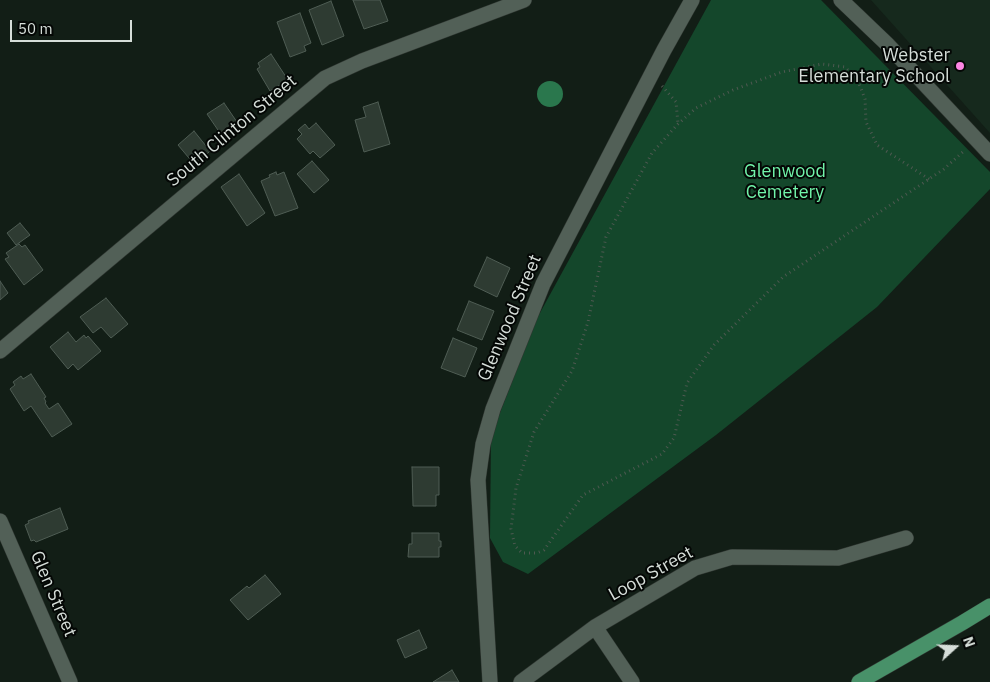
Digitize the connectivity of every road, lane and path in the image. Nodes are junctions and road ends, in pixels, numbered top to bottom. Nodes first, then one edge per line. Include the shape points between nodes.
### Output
1 (524, 0) edge
2 (692, 0) edge
3 (841, 0) edge
4 (499, 5) edge
5 (652, 74) junction
6 (678, 124) junction
7 (977, 140) junction
8 (990, 154) edge
9 (929, 179) junction
10 (0, 350) edge
11 (0, 521) edge
12 (906, 538) dead end
13 (990, 606) edge
14 (595, 627) junction
15 (70, 682) edge
16 (490, 682) edge
17 (521, 682) edge
18 (632, 682) edge
19 (859, 682) edge

1 - 4 street, South Clinton Street
2 - 5 street, Glenwood Street
3 - 7 street
4 - 10 street, South Clinton Street via 325,78
5 - 6 path via 676,102
5 - 16 street, Glenwood Street via 543,284 493,409 483,444 478,480
6 - 9 path via 696,108 782,72 822,64 845,66 858,81 865,99 866,122 877,145
6 - 9 path via 652,153 606,237 588,322 572,371 534,432 516,488 511,530 515,546 522,553 537,554 544,550 583,495 662,454 674,438 687,383 714,344 784,277
7 - 8 street
7 - 9 path
11 - 15 street, Glen Street
12 - 14 street, Loop Street via 838,558 732,557 695,568
13 - 19 main road
14 - 17 street, Loop Street
14 - 18 street

